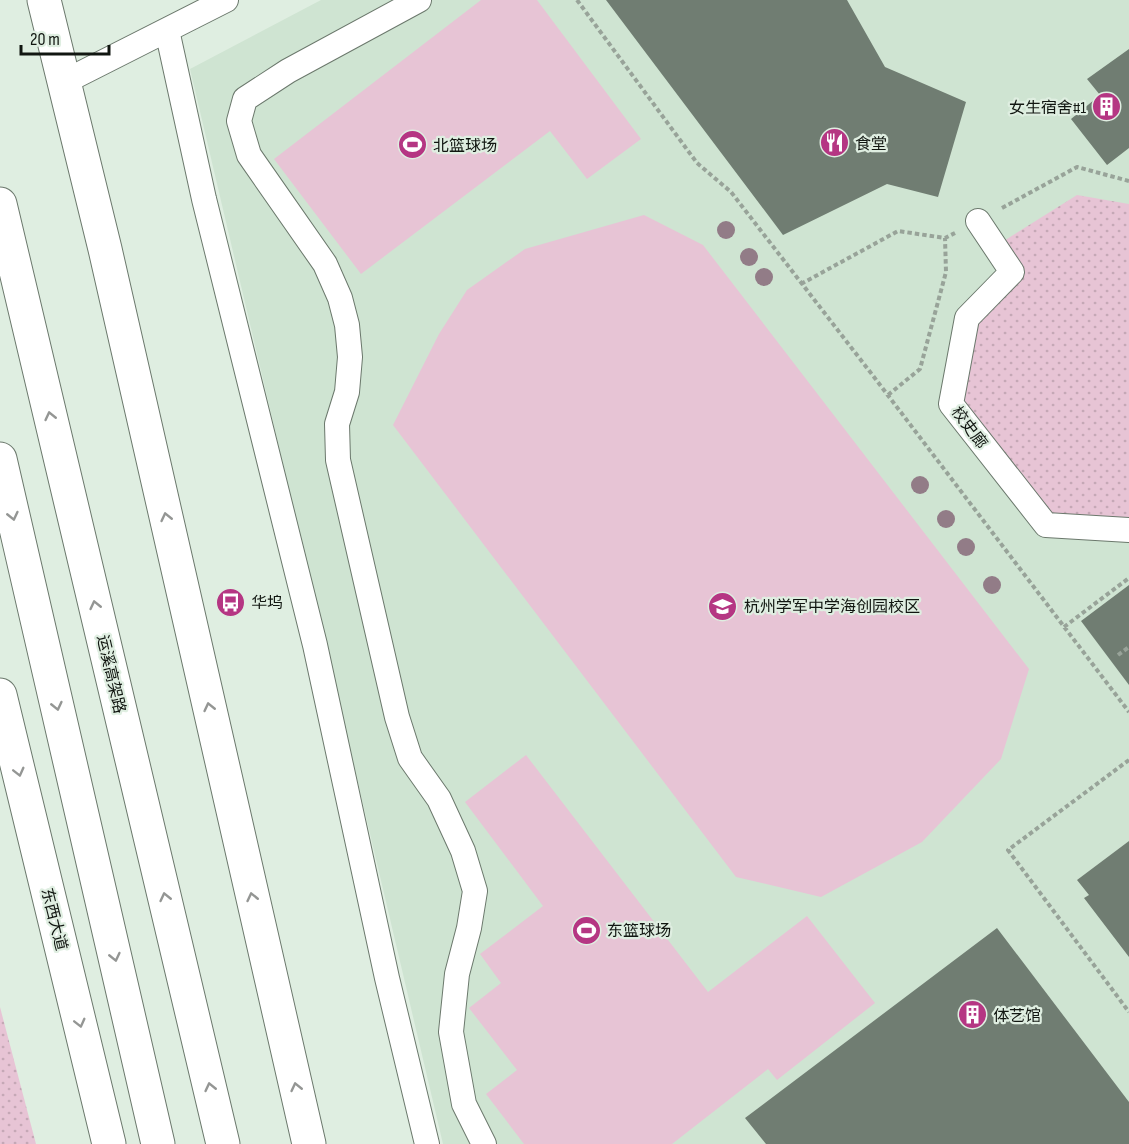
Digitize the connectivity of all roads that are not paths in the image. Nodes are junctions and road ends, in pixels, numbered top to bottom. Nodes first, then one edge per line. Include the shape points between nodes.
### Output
1 (44, 0) edge
2 (226, 0) edge
3 (419, 0) edge
4 (167, 30) junction
5 (64, 82) junction
6 (0, 204) edge
7 (978, 221) dead end
8 (0, 459) edge
9 (1129, 530) edge
10 (0, 695) edge
11 (109, 1144) edge
12 (158, 1144) edge
13 (223, 1144) edge
14 (309, 1144) edge
15 (427, 1144) edge
16 (484, 1144) edge

1 - 5 highway
2 - 4 street
3 - 16 street via 288,71 245,99 239,121 249,155 325,264 345,316 350,357 347,392 337,424 338,460 397,717 410,758 439,799 463,851 475,891 457,974 451,1032 464,1104
4 - 5 street
4 - 15 street via 204,200 315,645
14 -> 5 highway
13 -> 6 highway, 运溪高架路
7 - 9 street, 校史廊 via 1012,272 967,318 951,404 1046,525
8 -> 12 highway
10 -> 11 highway, 东西大道

